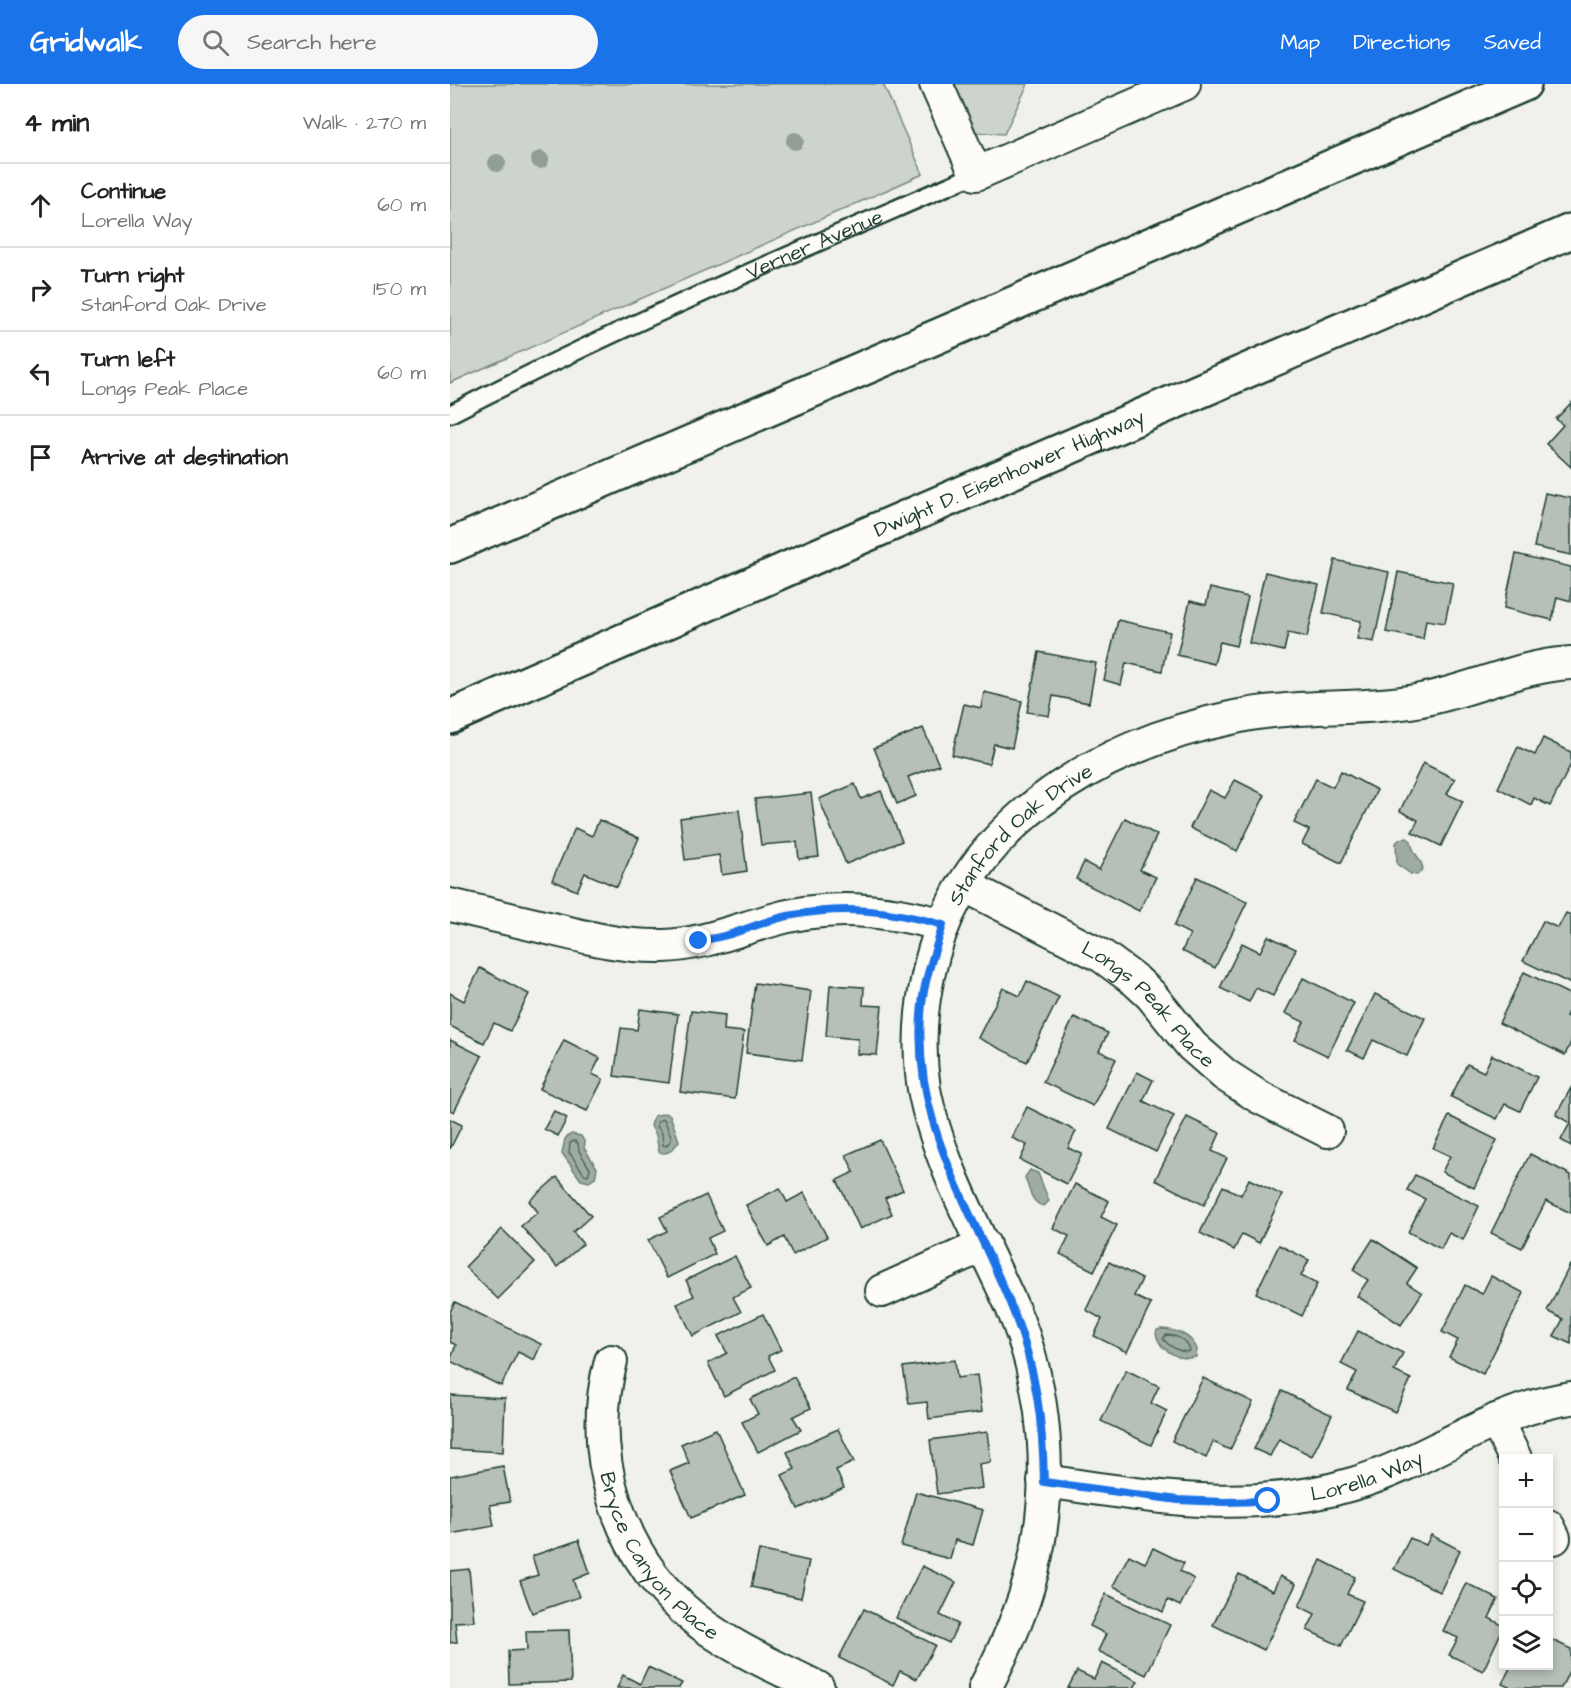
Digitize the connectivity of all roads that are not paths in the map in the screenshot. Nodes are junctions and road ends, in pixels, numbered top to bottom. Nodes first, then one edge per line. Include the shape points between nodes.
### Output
1 (936, 84) edge
2 (1184, 84) edge
3 (1524, 84) edge
4 (976, 174) junction
5 (1571, 231) edge
6 (450, 414) edge
7 (450, 546) edge
8 (1571, 663) edge
9 (450, 717) edge
10 (964, 885) junction
11 (450, 904) edge
12 (943, 925) junction
13 (1327, 1131) dead end
14 (984, 1245) junction
15 (882, 1291) dead end
16 (611, 1361) dead end
17 (1571, 1398) edge
18 (1496, 1420) junction
19 (1513, 1454) edge
20 (1044, 1482) junction
21 (818, 1688) edge
22 (986, 1688) edge

1 - 4 street
2 - 4 street, Verner Avenue
3 - 7 highway
4 - 6 lane, Verner Avenue via 659,311
5 - 9 highway, Dwight D. Eisenhower Highway
8 - 10 street, Stanford Oak Drive via 1515,672 1455,693 1416,701 1292,708 1235,716 1126,750 1040,800 1008,828
10 - 12 street, Stanford Oak Drive
10 - 13 street, Longs Peak Place via 1102,956 1144,988 1192,1046 1225,1075
11 - 12 street via 618,944 663,946 828,910 866,909
12 - 14 street, Stanford Oak Drive via 922,1003 920,1045 924,1086 933,1127
14 - 15 street
14 - 20 street, Stanford Oak Drive via 1029,1354 1044,1442
16 - 21 street, Bryce Canyon Place via 602,1418 604,1458 613,1499 640,1557 680,1606 697,1620
17 - 18 street, Lorella Way via 1529,1406
18 - 19 street
18 - 20 street, Lorella Way via 1356,1483 1268,1501 1178,1500
20 - 22 street, Stanford Oak Drive via 1034,1567 1021,1610

